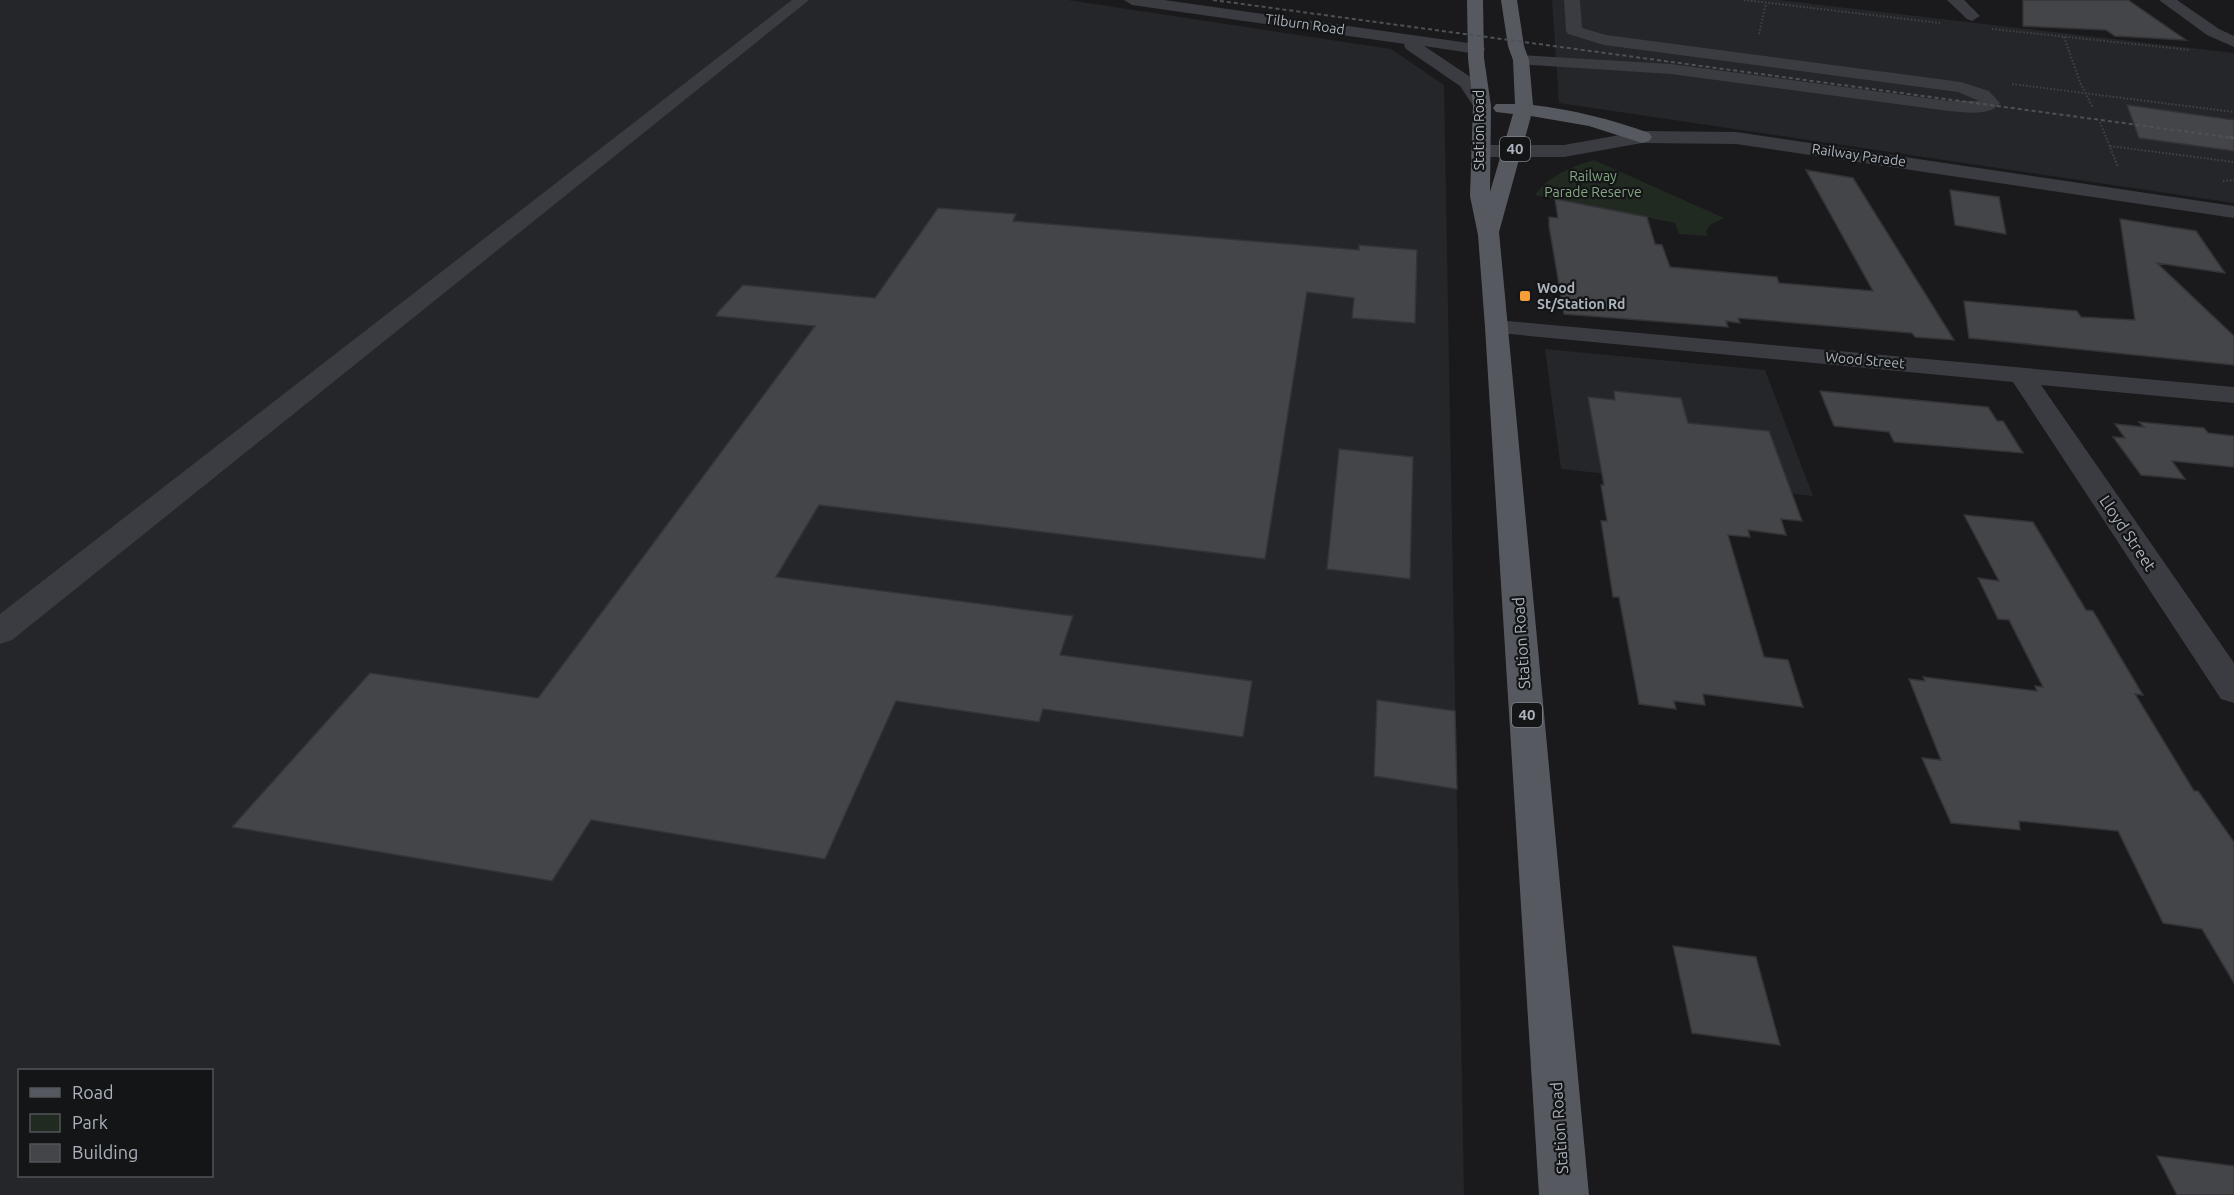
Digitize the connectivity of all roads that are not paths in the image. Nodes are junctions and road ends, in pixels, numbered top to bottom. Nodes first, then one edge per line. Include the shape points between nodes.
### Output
1 (801, 0) edge
2 (1132, 0) edge
3 (1474, 0) edge
4 (1509, 0) edge
5 (1572, 0) edge
6 (1955, 0) edge
7 (2167, 0) edge
8 (1972, 16) dead end
9 (1464, 27) junction
10 (1357, 32) junction
11 (2213, 32) junction
12 (1514, 37) junction
13 (1395, 38) junction
14 (2234, 42) edge
15 (2234, 48) edge
16 (1477, 49) junction
17 (1507, 56) junction
18 (1482, 106) junction
19 (1524, 110) junction
20 (1642, 136) junction
21 (1482, 151) junction
22 (1514, 152) junction
23 (2234, 212) edge
24 (1489, 235) junction
25 (1497, 327) junction
26 (2021, 375) junction
27 (2234, 395) edge
28 (0, 632) edge
29 (2234, 690) edge
30 (1564, 1195) edge

1 - 28 street
2 - 10 street, Tilburn Road
3 - 9 main road, 40
4 - 12 main road, 40
5 - 17 street via 1574,31 1604,40 1960,87 1983,95 1991,104 1949,106 1671,69
6 - 8 street
7 - 11 street
9 - 10 street via 1411,35
9 - 16 main road, Station Road / 40
10 - 13 street, Tilburn Road
11 - 14 street
11 - 15 street
12 - 16 main road via 1503,47
12 - 17 main road, Station Road / 40
13 - 16 street, Tilburn Road
13 - 18 street via 1454,72
16 - 17 main road
16 - 18 main road, Station Road / 40
17 - 19 main road, Station Road / 40
18 - 19 main road
18 - 21 main road, Station Road / 40
19 - 20 main road via 1601,121
19 - 22 main road, Station Road / 40
20 - 22 street, Railway Parade via 1564,151
20 - 23 street, Railway Parade via 1760,141
21 - 22 street, Railway Parade
21 - 24 main road, Station Road / 40 via 1480,196
22 - 24 main road, Station Road / 40
24 - 25 main road, Station Road / 40
25 - 26 street, Wood Street
25 - 30 main road, Station Road / 40
26 - 27 street, Wood Street
26 - 29 street, Lloyd Street

